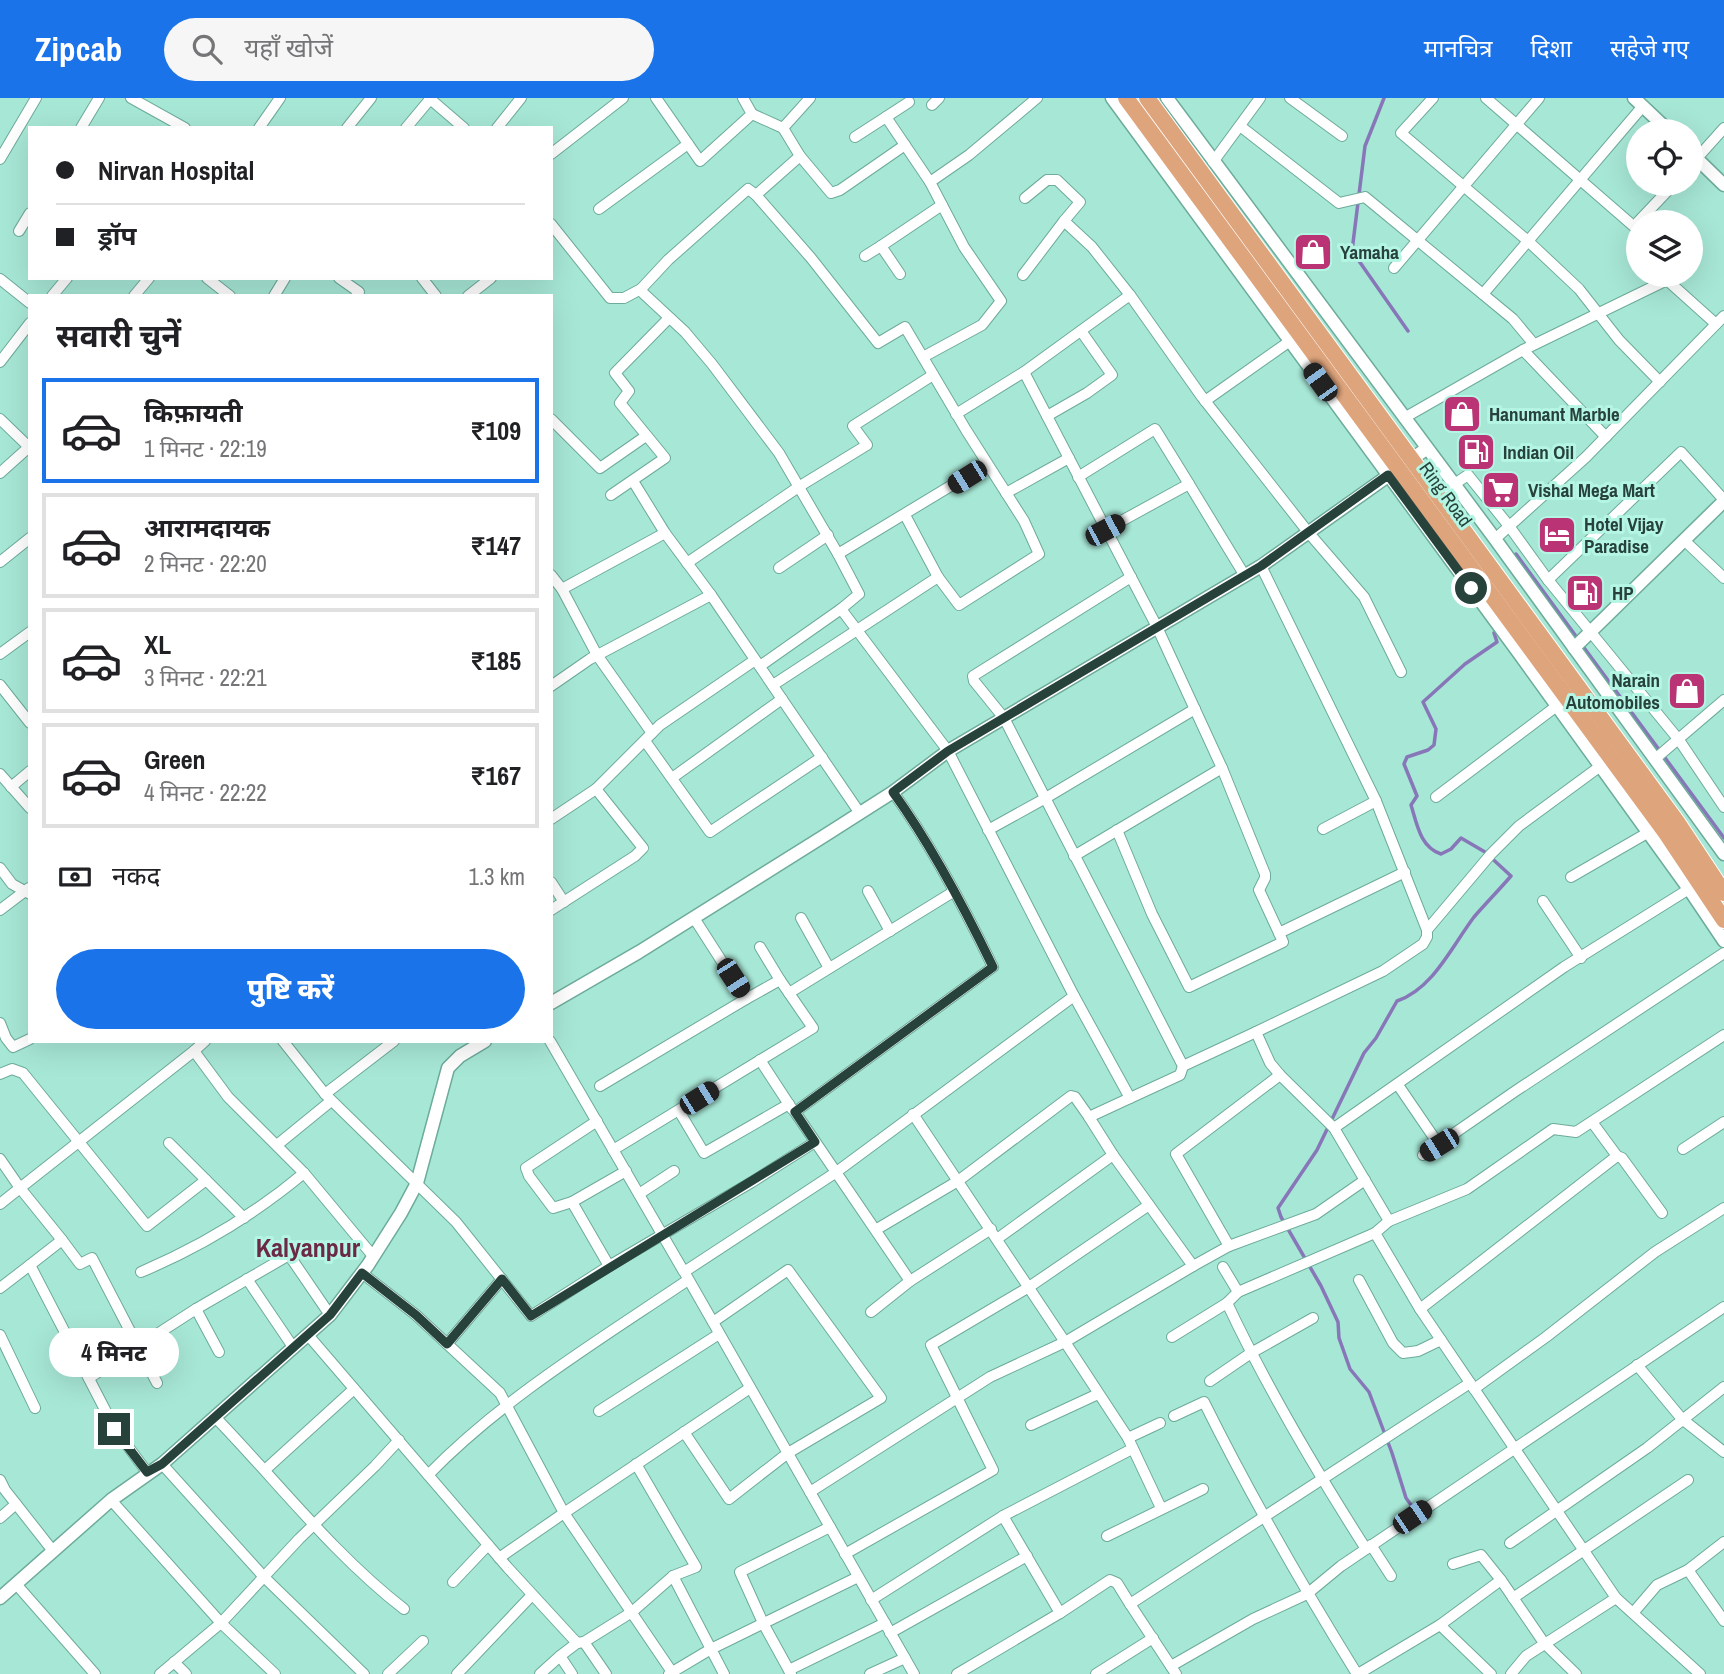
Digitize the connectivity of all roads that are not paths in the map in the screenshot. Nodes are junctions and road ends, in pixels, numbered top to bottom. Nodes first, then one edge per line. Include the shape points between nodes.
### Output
1 (36, 98) edge
2 (99, 98) edge
3 (131, 98) edge
4 (280, 98) edge
5 (371, 98) edge
6 (430, 98) edge
7 (520, 98) edge
8 (623, 98) edge
9 (656, 98) edge
10 (743, 98) edge
11 (810, 98) edge
12 (1037, 98) edge
13 (1112, 98) edge
14 (1126, 98) edge
15 (1147, 98) edge
16 (1167, 98) edge
17 (1260, 98) edge
18 (1290, 98) edge
19 (1433, 98) edge
20 (1486, 98) edge
21 (1539, 98) edge
22 (909, 102) dead end
23 (1639, 102) edge
24 (752, 114) junction
25 (887, 117) junction
26 (1657, 119) edge
27 (1517, 125) junction
28 (82, 126) edge
29 (180, 126) edge
30 (260, 126) edge
31 (349, 126) edge
32 (408, 126) edge
33 (462, 126) edge
34 (499, 126) edge
35 (1240, 126) junction
36 (783, 128) junction
37 (1724, 128) edge
38 (1342, 136) dead end
39 (855, 137) dead end
40 (688, 144) junction
41 (905, 145) junction
42 (1703, 149) edge
43 (553, 152) edge
44 (800, 156) junction
45 (0, 159) edge
46 (1213, 162) junction
47 (1703, 167) edge
48 (1580, 180) junction
49 (930, 182) junction
50 (1724, 185) edge
51 (1464, 187) junction
52 (756, 195) junction
53 (1663, 196) edge
54 (1025, 198) dead end
55 (942, 205) junction
56 (599, 209) dead end
57 (1651, 210) edge
58 (28, 216) edge
59 (1626, 216) edge
60 (1064, 221) junction
61 (553, 229) edge
62 (19, 231) dead end
63 (1419, 239) junction
64 (1528, 241) junction
65 (881, 246) junction
66 (864, 256) dead end
67 (1394, 268) dead end
68 (900, 274) dead end
69 (1023, 275) dead end
70 (0, 279) edge
71 (64, 280) edge
72 (147, 280) edge
73 (210, 280) edge
74 (342, 280) edge
75 (424, 280) edge
76 (489, 280) edge
77 (641, 289) junction
78 (54, 294) edge
79 (136, 294) edge
80 (227, 294) edge
81 (358, 294) edge
82 (434, 294) edge
83 (471, 294) edge
84 (1483, 294) junction
85 (1130, 295) junction
86 (28, 301) edge
87 (1598, 312) junction
88 (1724, 316) edge
89 (669, 318) junction
90 (1716, 324) junction
91 (28, 326) edge
92 (1081, 331) junction
93 (1290, 341) junction
94 (1533, 343) junction
95 (1523, 350) junction
96 (923, 357) junction
97 (0, 362) edge
98 (1024, 372) junction
99 (933, 375) junction
100 (1660, 383) junction
101 (1205, 401) junction
102 (956, 414) junction
103 (1047, 416) junction
104 (1404, 418) junction
105 (0, 419) edge
106 (553, 421) edge
107 (646, 436) junction
108 (1606, 437) junction
109 (28, 445) edge
110 (28, 447) edge
111 (1426, 449) junction
112 (1069, 458) junction
113 (987, 464) junction
114 (1400, 467) junction
115 (0, 473) edge
116 (1079, 477) junction
117 (633, 481) junction
118 (1453, 484) junction
119 (1189, 485) junction
120 (800, 486) junction
121 (1006, 493) junction
122 (611, 495) dead end
123 (1438, 495) junction
124 (1724, 500) edge
125 (905, 515) junction
126 (1509, 526) junction
127 (1105, 530) junction
128 (1308, 532) junction
129 (665, 533) junction
130 (828, 536) junction
131 (1495, 539) junction
132 (28, 540) edge
133 (1684, 540) junction
134 (838, 554) junction
135 (0, 562) edge
136 (687, 563) junction
137 (1261, 566) junction
138 (779, 568) dead end
139 (1245, 576) junction
140 (938, 577) junction
141 (1130, 577) junction
142 (553, 578) edge
143 (1724, 578) edge
144 (1548, 580) junction
145 (562, 589) junction
146 (711, 595) junction
147 (841, 609) junction
148 (1157, 627) junction
149 (854, 630) junction
150 (28, 633) edge
151 (1582, 640) junction
152 (0, 654) edge
153 (597, 655) junction
154 (757, 663) junction
155 (1401, 672) dead end
156 (553, 681) edge
157 (0, 685) edge
158 (773, 685) junction
159 (782, 699) junction
160 (1724, 700) edge
161 (1563, 702) junction
162 (1195, 709) junction
163 (1004, 719) junction
164 (28, 720) edge
165 (648, 737) junction
166 (1677, 741) junction
167 (948, 751) junction
168 (1659, 756) junction
169 (822, 757) junction
170 (1606, 762) junction
171 (1222, 768) junction
172 (28, 773) edge
173 (0, 774) edge
174 (672, 778) junction
175 (11, 787) junction
176 (596, 789) junction
177 (893, 792) junction
178 (1436, 797) dead end
179 (1044, 799) junction
180 (1376, 801) junction
181 (28, 806) edge
182 (1724, 807) edge
183 (859, 812) junction
184 (553, 817) edge
185 (1323, 829) dead end
186 (988, 830) junction
187 (1117, 830) junction
188 (1649, 832) junction
189 (1724, 853) edge
190 (1074, 856) junction
191 (0, 868) edge
192 (1405, 872) junction
193 (1571, 877) dead end
194 (553, 885) edge
195 (1689, 889) junction
196 (28, 891) edge
197 (868, 891) dead end
198 (953, 892) junction
199 (1724, 893) edge
200 (1543, 901) dead end
201 (564, 902) junction
202 (553, 908) edge
203 (0, 910) edge
204 (694, 918) junction
205 (801, 918) dead end
206 (1724, 920) edge
207 (1427, 930) junction
208 (890, 931) junction
209 (1279, 933) junction
210 (1724, 941) edge
211 (760, 947) dead end
212 (1724, 953) edge
213 (1581, 958) junction
214 (830, 968) junction
215 (780, 980) junction
216 (789, 993) junction
217 (1074, 996) junction
218 (746, 999) junction
219 (553, 1002) edge
220 (0, 1023) edge
221 (1256, 1032) junction
222 (1724, 1035) edge
223 (28, 1040) edge
224 (203, 1043) edge
225 (285, 1043) edge
226 (392, 1043) edge
227 (482, 1043) edge
228 (551, 1043) edge
229 (194, 1051) junction
230 (760, 1060) junction
231 (1183, 1066) junction
232 (0, 1074) edge
233 (1280, 1075) junction
234 (1398, 1085) junction
235 (600, 1086) dead end
236 (328, 1098) junction
237 (1130, 1098) junction
238 (792, 1108) junction
239 (678, 1111) junction
240 (913, 1114) junction
241 (1089, 1117) junction
242 (597, 1121) junction
243 (1592, 1122) junction
244 (1724, 1122) edge
245 (1334, 1128) junction
246 (78, 1142) junction
247 (815, 1142) junction
248 (169, 1143) dead end
249 (1439, 1145) junction
250 (277, 1146) junction
251 (1683, 1149) dead end
252 (613, 1150) junction
253 (1113, 1155) junction
254 (1423, 1155) dead end
255 (1618, 1156) junction
256 (0, 1159) edge
257 (626, 1171) junction
258 (674, 1171) dead end
259 (304, 1173) junction
260 (835, 1174) junction
261 (206, 1180) junction
262 (958, 1181) junction
263 (1365, 1181) junction
264 (416, 1183) junction
265 (20, 1188) junction
266 (639, 1194) junction
267 (572, 1202) junction
268 (0, 1204) edge
269 (1149, 1205) junction
270 (1724, 1208) edge
271 (1662, 1213) dead end
272 (244, 1218) junction
273 (1389, 1221) junction
274 (877, 1229) junction
275 (991, 1229) junction
276 (1375, 1233) junction
277 (663, 1235) junction
278 (997, 1239) junction
279 (62, 1240) junction
280 (1229, 1247) junction
281 (373, 1256) junction
282 (30, 1265) junction
283 (609, 1266) junction
284 (1193, 1266) junction
285 (1223, 1267) dead end
286 (141, 1272) dead end
287 (362, 1273) junction
288 (686, 1276) junction
289 (247, 1279) junction
290 (502, 1279) junction
291 (1359, 1280) dead end
292 (911, 1281) junction
293 (1029, 1287) junction
294 (0, 1288) edge
295 (1238, 1292) junction
296 (1227, 1303) junction
297 (1724, 1307) edge
298 (196, 1309) junction
299 (1420, 1309) junction
300 (871, 1312) dead end
301 (330, 1315) junction
302 (1312, 1318) dead end
303 (713, 1322) junction
304 (719, 1334) junction
305 (0, 1335) edge
306 (308, 1335) junction
307 (1172, 1337) dead end
308 (1441, 1340) junction
309 (1065, 1342) junction
310 (447, 1344) junction
311 (138, 1345) junction
312 (293, 1347) junction
313 (219, 1352) dead end
314 (1251, 1353) junction
315 (1637, 1365) junction
316 (89, 1378) junction
317 (1210, 1381) dead end
318 (157, 1383) dead end
319 (1472, 1386) junction
320 (1724, 1387) edge
321 (750, 1388) junction
322 (354, 1389) junction
323 (1098, 1394) junction
324 (956, 1401) junction
325 (507, 1405) junction
326 (35, 1408) dead end
327 (599, 1411) dead end
328 (1174, 1416) dead end
329 (215, 1417) junction
330 (1682, 1419) junction
331 (1160, 1423) dead end
332 (1031, 1425) dead end
333 (684, 1432) junction
334 (1128, 1438) junction
335 (398, 1440) junction
336 (1132, 1449) junction
337 (1514, 1449) junction
338 (1724, 1452) edge
339 (788, 1453) junction
340 (162, 1464) junction
341 (636, 1464) junction
342 (265, 1469) junction
343 (147, 1472) junction
344 (429, 1475) junction
345 (1321, 1478) junction
346 (0, 1480) edge
347 (1688, 1480) dead end
348 (1203, 1489) dead end
349 (810, 1492) junction
350 (111, 1500) junction
351 (16, 1504) junction
352 (1161, 1508) junction
353 (1554, 1510) junction
354 (564, 1513) junction
355 (1003, 1516) junction
356 (0, 1517) edge
357 (1263, 1517) junction
358 (314, 1525) junction
359 (830, 1527) junction
360 (1107, 1536) dead end
361 (1724, 1542) edge
362 (1510, 1543) dead end
363 (488, 1545) junction
364 (1368, 1547) junction
365 (53, 1551) junction
366 (1584, 1552) junction
367 (845, 1554) junction
368 (1027, 1556) junction
369 (499, 1558) junction
370 (1453, 1564) dead end
371 (1688, 1570) junction
372 (673, 1576) junction
373 (1391, 1576) dead end
374 (264, 1577) junction
375 (858, 1577) junction
376 (1501, 1580) junction
377 (453, 1582) dead end
378 (16, 1584) junction
379 (1307, 1594) junction
380 (532, 1595) junction
381 (0, 1598) edge
382 (1513, 1598) junction
383 (1616, 1598) junction
384 (871, 1600) junction
385 (1130, 1604) junction
386 (404, 1609) dead end
387 (632, 1612) junction
388 (1060, 1613) junction
389 (1633, 1613) junction
390 (1724, 1621) edge
391 (221, 1623) junction
392 (763, 1623) junction
393 (1440, 1625) junction
394 (887, 1628) junction
395 (1153, 1638) junction
396 (423, 1641) dead end
397 (581, 1643) junction
398 (1544, 1643) junction
399 (711, 1649) junction
400 (560, 1656) junction
401 (905, 1658) junction
402 (174, 1662) junction
403 (1174, 1670) edge
404 (790, 1672) edge
405 (670, 1673) edge
406 (95, 1674) edge
407 (160, 1674) edge
408 (186, 1674) edge
409 (275, 1674) edge
410 (363, 1674) edge
411 (388, 1674) edge
412 (457, 1674) edge
413 (540, 1674) edge
414 (572, 1674) edge
415 (606, 1674) edge
416 (724, 1674) edge
417 (870, 1674) edge
418 (914, 1674) edge
419 (957, 1674) edge
420 (1096, 1674) edge
421 (1358, 1674) edge
422 (1492, 1674) edge
423 (1511, 1674) edge
424 (1575, 1674) edge
425 (1700, 1674) edge

1 - 45 street
2 - 28 street
3 - 29 street
4 - 30 street
5 - 31 street
6 - 32 street
6 - 33 street
7 - 34 street
8 - 43 street
9 - 40 street
10 - 24 street
11 - 36 street
12 - 49 street
13 - 93 street
14 - 114 highway, Ring Road
15 - 114 highway, Ring Road
16 - 46 street
17 - 35 street
18 - 38 street
19 - 51 street via 1401,133
20 - 27 street
21 - 27 street
22 - 25 street
23 - 26 street
23 - 48 street
24 - 36 street
24 - 40 street via 700,160
25 - 39 street
25 - 41 street
27 - 48 street
27 - 51 street
35 - 46 street
35 - 63 street via 1339,202 1365,197
36 - 44 street
37 - 42 street
40 - 56 street
41 - 44 street via 831,193
41 - 49 street
44 - 52 street
46 - 104 street
47 - 50 street
48 - 59 street
48 - 64 street
49 - 55 street
51 - 63 street
51 - 64 street
52 - 77 street via 748,189
52 - 96 street via 877,343 905,327
53 - 57 street
54 - 60 street via 1047,180 1057,180 1080,202
55 - 65 street
55 - 96 street via 1001,301 982,325
58 - 62 street
60 - 69 street
60 - 85 street via 1092,247
61 - 77 street via 610,298 624,298
63 - 67 street
63 - 84 street
64 - 84 street
64 - 87 street
65 - 66 street
65 - 68 street
70 - 86 street
71 - 78 street
72 - 79 street
73 - 80 street
74 - 81 street
75 - 82 street
76 - 83 street
77 - 89 street
84 - 94 street
85 - 92 street
85 - 101 street
87 - 90 street via 1667,280
87 - 94 street
87 - 100 street
88 - 90 street
89 - 107 street via 615,373 629,391 620,403
89 - 120 street via 712,364
90 - 100 street
91 - 97 street
92 - 98 street
92 - 103 street via 1112,375
93 - 101 street
93 - 114 street
94 - 95 street
95 - 104 street
95 - 108 street
96 - 99 street
98 - 102 street
98 - 103 street
99 - 102 street
99 - 120 street via 853,426 867,445
100 - 108 street
101 - 128 street
102 - 113 street
103 - 112 street
104 - 111 street
105 - 109 street
106 - 107 street via 600,468
107 - 117 street via 665,458
108 - 126 street
110 - 115 street
111 - 114 street
111 - 118 street
112 - 116 street
112 - 121 street
113 - 121 street
113 - 125 street
114 - 123 highway, Ring Road
114 - 128 street
114 - 161 highway, Ring Road
116 - 119 street via 1155,429
116 - 127 street
117 - 122 street
117 - 129 street
118 - 123 street
118 - 126 street via 1468,475
118 - 131 street
119 - 127 street
119 - 139 street
120 - 130 street
120 - 136 street
121 - 140 street via 1039,554 959,605
123 - 199 highway, Ring Road
124 - 133 street
124 - 144 street via 1681,452
125 - 134 street
125 - 140 street
126 - 131 street
126 - 144 street
127 - 141 street
128 - 137 street
128 - 155 street via 1364,597
129 - 136 street
129 - 145 street
130 - 134 street
130 - 138 street
131 - 151 street
132 - 135 street
133 - 143 street
133 - 151 street
134 - 147 street via 859,594
136 - 146 street
137 - 139 street
137 - 180 street
139 - 148 street
140 - 149 street
141 - 148 street
141 - 163 street via 973,676
142 - 145 street
144 - 151 street
145 - 153 street
146 - 153 street
146 - 154 street
147 - 149 street
147 - 154 street
148 - 162 street
148 - 163 street
149 - 158 street
149 - 167 street
150 - 152 street
151 - 166 street
151 - 168 street
153 - 156 street
153 - 165 street
154 - 158 street
154 - 165 street
157 - 164 street
158 - 159 street
159 - 169 street
159 - 174 street
160 - 166 street
161 - 170 highway, Ring Road
161 - 178 street
162 - 171 street
162 - 179 street
163 - 167 street
163 - 179 street
165 - 174 street
165 - 176 street
166 - 168 street
166 - 182 street
167 - 177 street
167 - 186 street
168 - 189 street
169 - 174 street via 710,832
169 - 183 street
170 - 188 street
170 - 206 highway, Ring Road via 1666,833
170 - 207 street via 1519,826
171 - 187 street
171 - 209 street via 1265,874 1259,890
172 - 175 street
173 - 175 street
175 - 181 street
176 - 184 street
176 - 201 street via 643,848
177 - 183 street
177 - 198 street
179 - 186 street
179 - 190 street
180 - 185 street
180 - 192 street
183 - 204 street
186 - 217 street
187 - 190 street
187 - 209 street via 1189,987 1283,943
188 - 193 street
188 - 195 street
190 - 231 street
191 - 196 street via 12,884
192 - 207 street
192 - 209 street
194 - 201 street
195 - 210 street
195 - 213 street
196 - 203 street
197 - 208 street
198 - 208 street
198 - 238 street via 993,967
200 - 213 street
201 - 202 street
204 - 218 street
204 - 219 street
205 - 214 street
207 - 221 street via 1423,944 1383,971
208 - 214 street
211 - 215 street
212 - 249 street
213 - 234 street
214 - 216 street
215 - 216 street
215 - 218 street
216 - 230 street via 813,1028
217 - 237 street
217 - 240 street
218 - 235 street
220 - 223 street via 13,1046
221 - 231 street
221 - 233 street via 1269,1063
222 - 243 street
224 - 229 street
225 - 236 street
226 - 236 street
227 - 264 street via 448,1068
228 - 242 street
229 - 246 street
229 - 250 street via 228,1097
230 - 238 street
230 - 239 street
231 - 237 street via 1180,1075
232 - 246 street via 12,1069 23,1073
233 - 245 street
233 - 280 street via 1176,1154
234 - 245 street
234 - 249 street
236 - 250 street
236 - 264 street
237 - 241 street
238 - 239 street via 704,1153
238 - 247 street
239 - 252 street
240 - 260 street
240 - 262 street
241 - 253 street
241 - 262 street via 1071,1096
242 - 252 street
242 - 267 street via 526,1168 553,1208
243 - 255 street
243 - 273 street via 1576,1132 1553,1129 1467,1189
244 - 251 street
245 - 263 street
246 - 261 street via 147,1226
246 - 265 street
247 - 260 street
247 - 277 street
248 - 261 street
249 - 254 street
250 - 259 street
252 - 257 street
253 - 269 street
253 - 278 street
255 - 271 street
255 - 299 street
256 - 265 street
257 - 266 street
257 - 267 street
258 - 266 street
259 - 272 street
259 - 281 street
260 - 274 street
260 - 288 street
261 - 272 street
262 - 274 street
262 - 275 street
263 - 273 street
263 - 280 street via 1316,1214
264 - 281 street
264 - 290 street via 456,1222
265 - 268 street
265 - 279 street
266 - 277 street
267 - 283 street
269 - 284 street
269 - 293 street
270 - 319 street via 1655,1252 1546,1337
272 - 286 street via 187,1252
273 - 276 street
274 - 292 street
275 - 278 street
275 - 292 street
276 - 295 street
276 - 299 street
277 - 283 street
277 - 288 street
278 - 293 street
279 - 282 street
279 - 311 street via 80,1264 93,1258
280 - 284 street
281 - 287 street
282 - 294 street
282 - 316 street
283 - 290 street via 531,1316
284 - 309 street
285 - 295 street
287 - 301 street
287 - 310 street
288 - 303 street
288 - 325 street
289 - 298 street
289 - 301 street via 289,1255
289 - 312 street
290 - 310 street
291 - 308 street via 1403,1353
292 - 300 street
293 - 309 street
293 - 324 street via 930,1345
295 - 296 street
296 - 307 street
296 - 314 street
297 - 315 street
298 - 311 street
298 - 313 street
299 - 308 street
301 - 306 street
302 - 314 street
303 - 304 street
303 - 339 street via 788,1270 881,1398
304 - 321 street
304 - 327 street
305 - 326 street
306 - 312 street
306 - 322 street
308 - 319 street
309 - 323 street
309 - 324 street via 990,1377
310 - 325 street
311 - 316 street
311 - 318 street
312 - 329 street
314 - 317 street
314 - 345 street
315 - 330 street
315 - 337 street
316 - 343 street via 114,1429
319 - 337 street
319 - 345 street
320 - 330 street
321 - 333 street
321 - 339 street
322 - 335 street
322 - 342 street
323 - 332 street
323 - 334 street
324 - 349 street
324 - 367 street via 993,1470
325 - 344 street
325 - 354 street
328 - 357 street via 1204,1402
329 - 340 street
329 - 342 street
330 - 338 street
330 - 353 street
331 - 334 street
333 - 339 street via 729,1499
333 - 341 street
334 - 336 street
335 - 344 street
335 - 358 street
336 - 352 street
336 - 355 street
337 - 353 street
337 - 364 street
339 - 349 street
340 - 343 street
340 - 374 street
341 - 354 street
341 - 372 street via 696,1567
342 - 358 street
343 - 350 street
344 - 363 street
345 - 357 street
345 - 364 street
346 - 351 street
347 - 366 street
348 - 352 street
349 - 359 street
350 - 365 street
350 - 391 street
351 - 356 street
351 - 365 street
352 - 360 street
353 - 362 street
353 - 366 street
354 - 369 street
354 - 387 street
355 - 368 street
355 - 384 street
357 - 379 street
357 - 385 street
358 - 374 street
358 - 386 street
359 - 367 street
359 - 392 street via 740,1572
361 - 371 street
363 - 369 street
363 - 377 street
364 - 373 street
364 - 379 street
365 - 378 street
366 - 382 street
366 - 383 street
367 - 375 street
368 - 388 street
368 - 394 street
369 - 380 street
370 - 376 street via 1481,1555
371 - 389 street via 1657,1585
371 - 390 street
372 - 387 street
372 - 399 street
374 - 391 street
374 - 410 street
375 - 384 street
375 - 392 street
376 - 382 street
376 - 393 street
378 - 381 street
378 - 406 street
379 - 403 street via 1253,1619
379 - 421 street
380 - 397 street
380 - 412 street
382 - 398 street
383 - 389 street
383 - 398 street
384 - 394 street
385 - 388 street via 1110,1580
385 - 395 street
387 - 397 street
387 - 405 street
388 - 419 street
389 - 425 street
391 - 402 street
391 - 409 street
392 - 399 street
392 - 404 street
393 - 421 street
393 - 422 street
394 - 401 street
394 - 404 street
395 - 403 street
395 - 420 street
396 - 411 street
397 - 400 street
397 - 415 street
398 - 423 street
398 - 424 street
399 - 405 street
399 - 416 street
400 - 413 street
400 - 414 street
401 - 417 street
401 - 418 street
402 - 407 street
402 - 408 street

